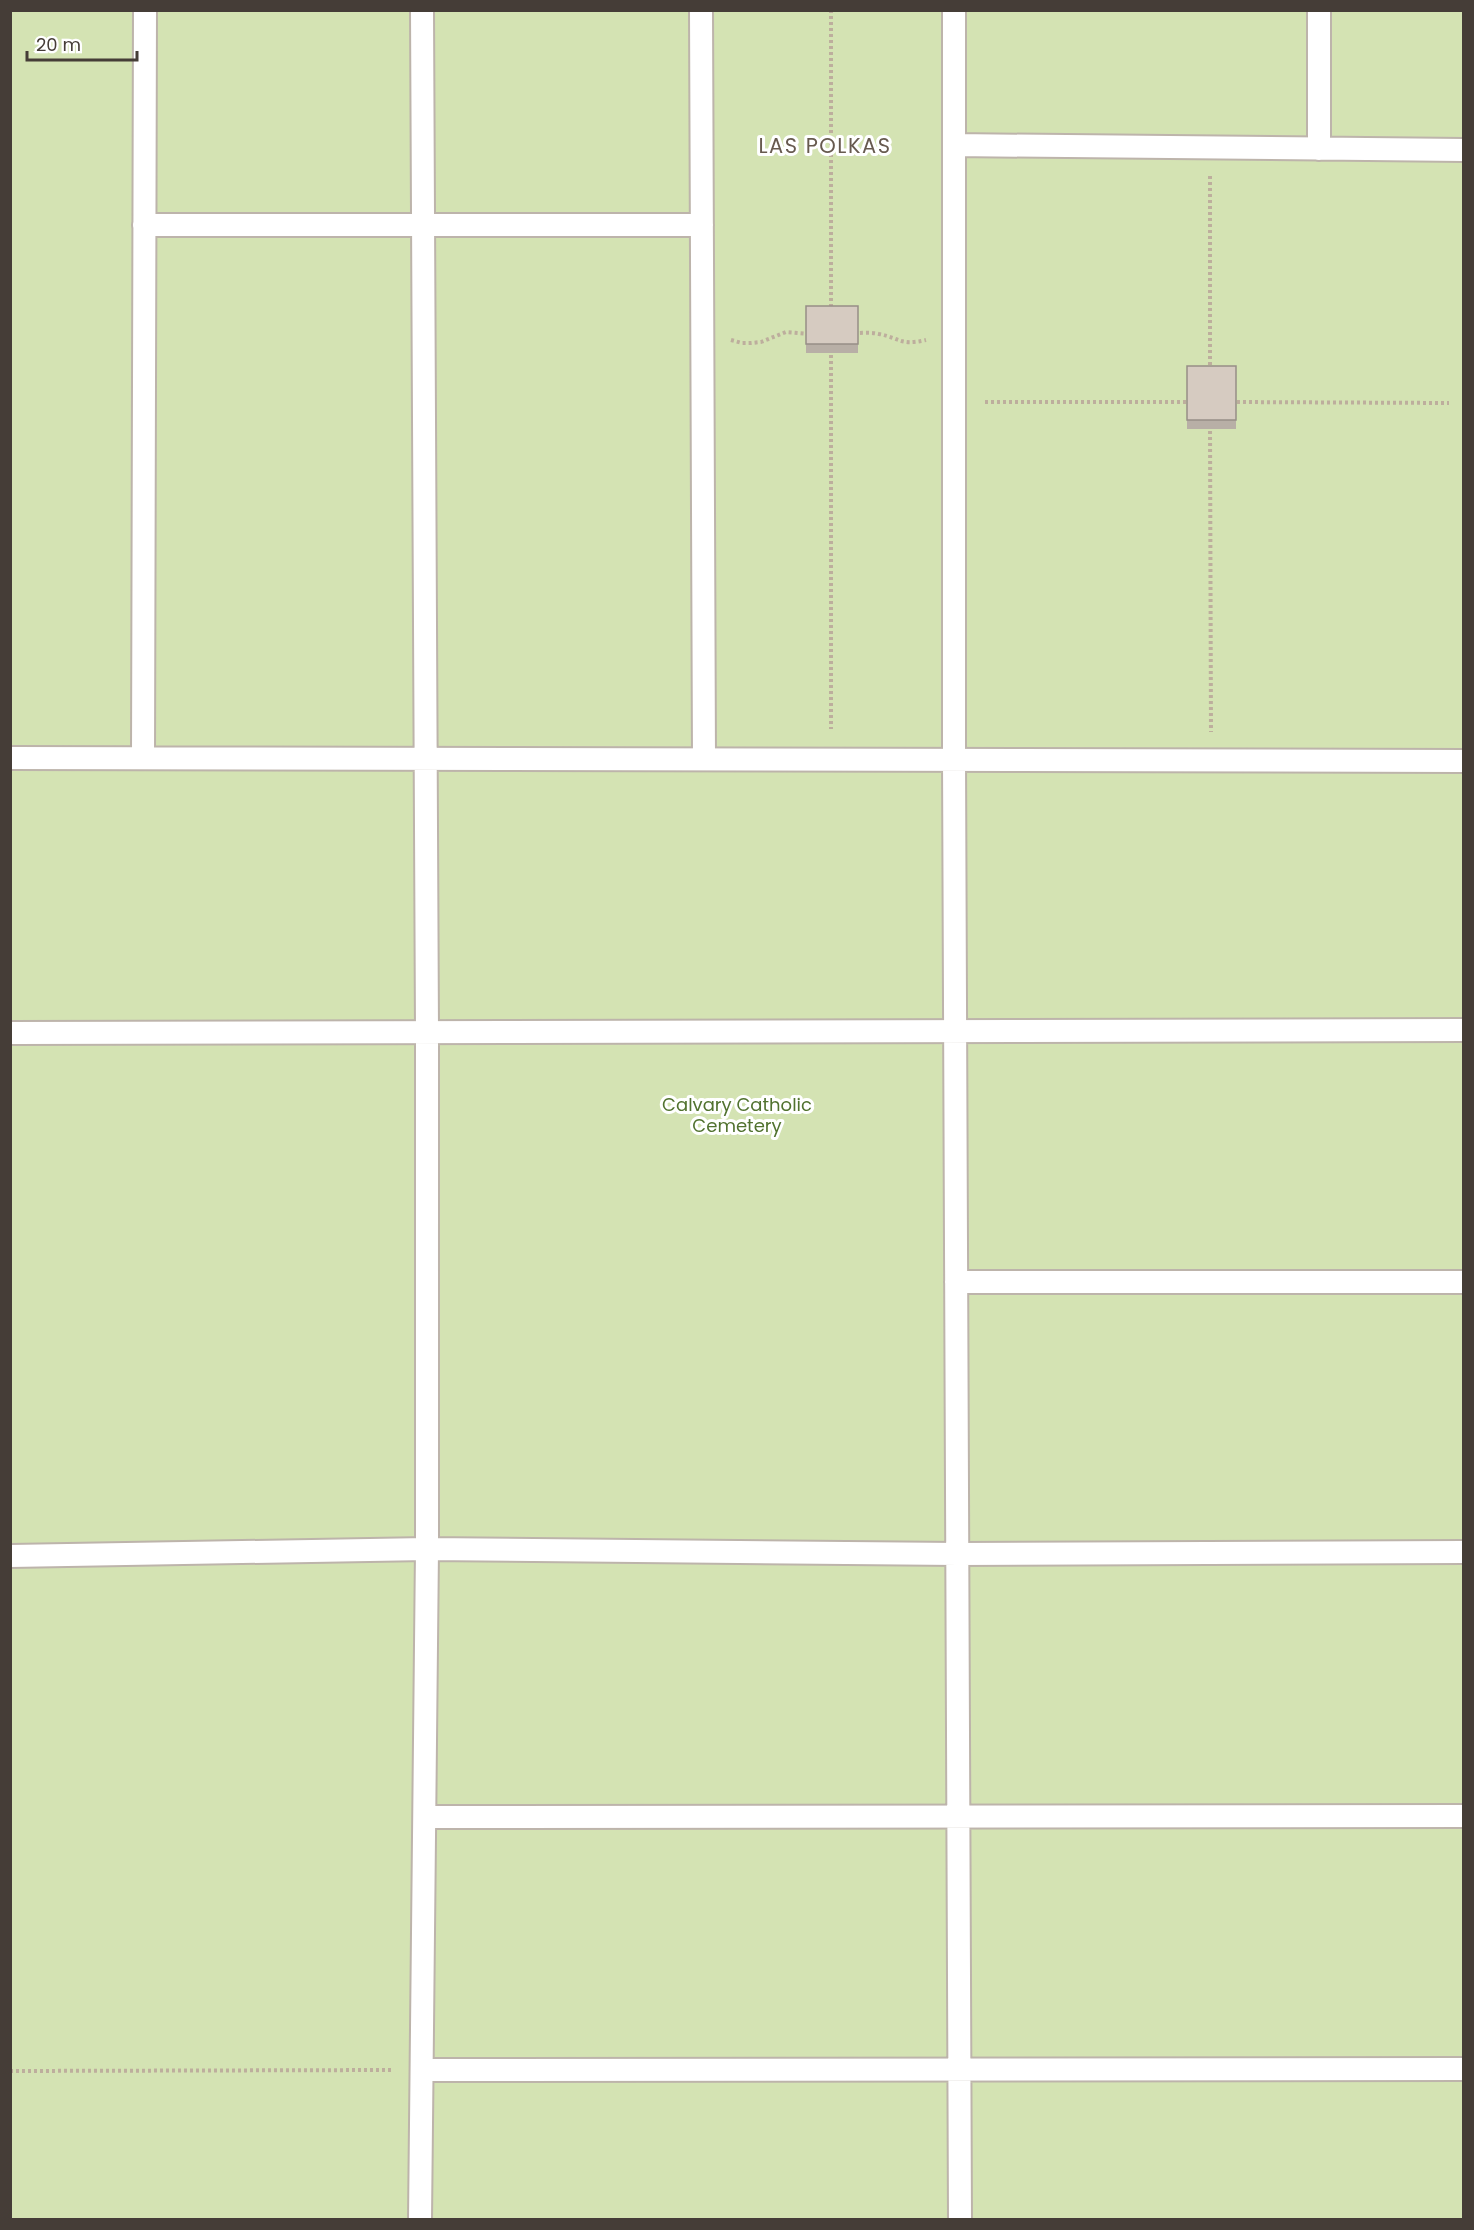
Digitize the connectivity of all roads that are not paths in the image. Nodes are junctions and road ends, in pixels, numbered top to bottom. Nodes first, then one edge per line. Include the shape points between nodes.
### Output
1 (145, 10) edge
2 (423, 10) edge
3 (701, 10) edge
4 (954, 10) edge
5 (1319, 10) edge
6 (954, 145) junction
7 (1319, 149) junction
8 (1464, 150) edge
9 (144, 225) junction
10 (424, 225) junction
11 (702, 225) junction
12 (10, 758) edge
13 (143, 758) junction
14 (427, 759) junction
15 (704, 759) junction
16 (954, 759) junction
17 (1464, 760) edge
18 (1464, 1030) edge
19 (955, 1031) junction
20 (427, 1032) junction
21 (10, 1033) edge
22 (956, 1282) junction
23 (1464, 1282) edge
24 (427, 1549) junction
25 (1464, 1552) edge
26 (958, 1554) junction
27 (10, 1556) edge
28 (1464, 1816) edge
29 (425, 1817) junction
30 (959, 1817) junction
31 (959, 2069) junction
32 (1464, 2069) edge
33 (422, 2070) junction
34 (420, 2220) edge
35 (960, 2220) edge

1 - 9 lane
2 - 10 lane
3 - 11 lane
4 - 6 lane
5 - 7 lane
6 - 7 lane
6 - 16 lane
7 - 8 lane
9 - 10 lane
9 - 13 lane
10 - 11 lane
10 - 14 lane
11 - 15 lane
12 - 13 lane
13 - 14 lane
14 - 15 lane
14 - 20 lane
15 - 16 lane
16 - 17 lane
16 - 19 lane
18 - 19 lane
19 - 20 lane
19 - 22 lane
20 - 21 lane
20 - 24 lane
22 - 23 lane
22 - 26 lane
24 - 26 lane
24 - 27 lane
24 - 29 lane
25 - 26 lane
26 - 30 lane
28 - 30 lane
29 - 30 lane
29 - 33 lane
30 - 31 lane
31 - 32 lane
31 - 33 lane
31 - 35 lane
33 - 34 lane

